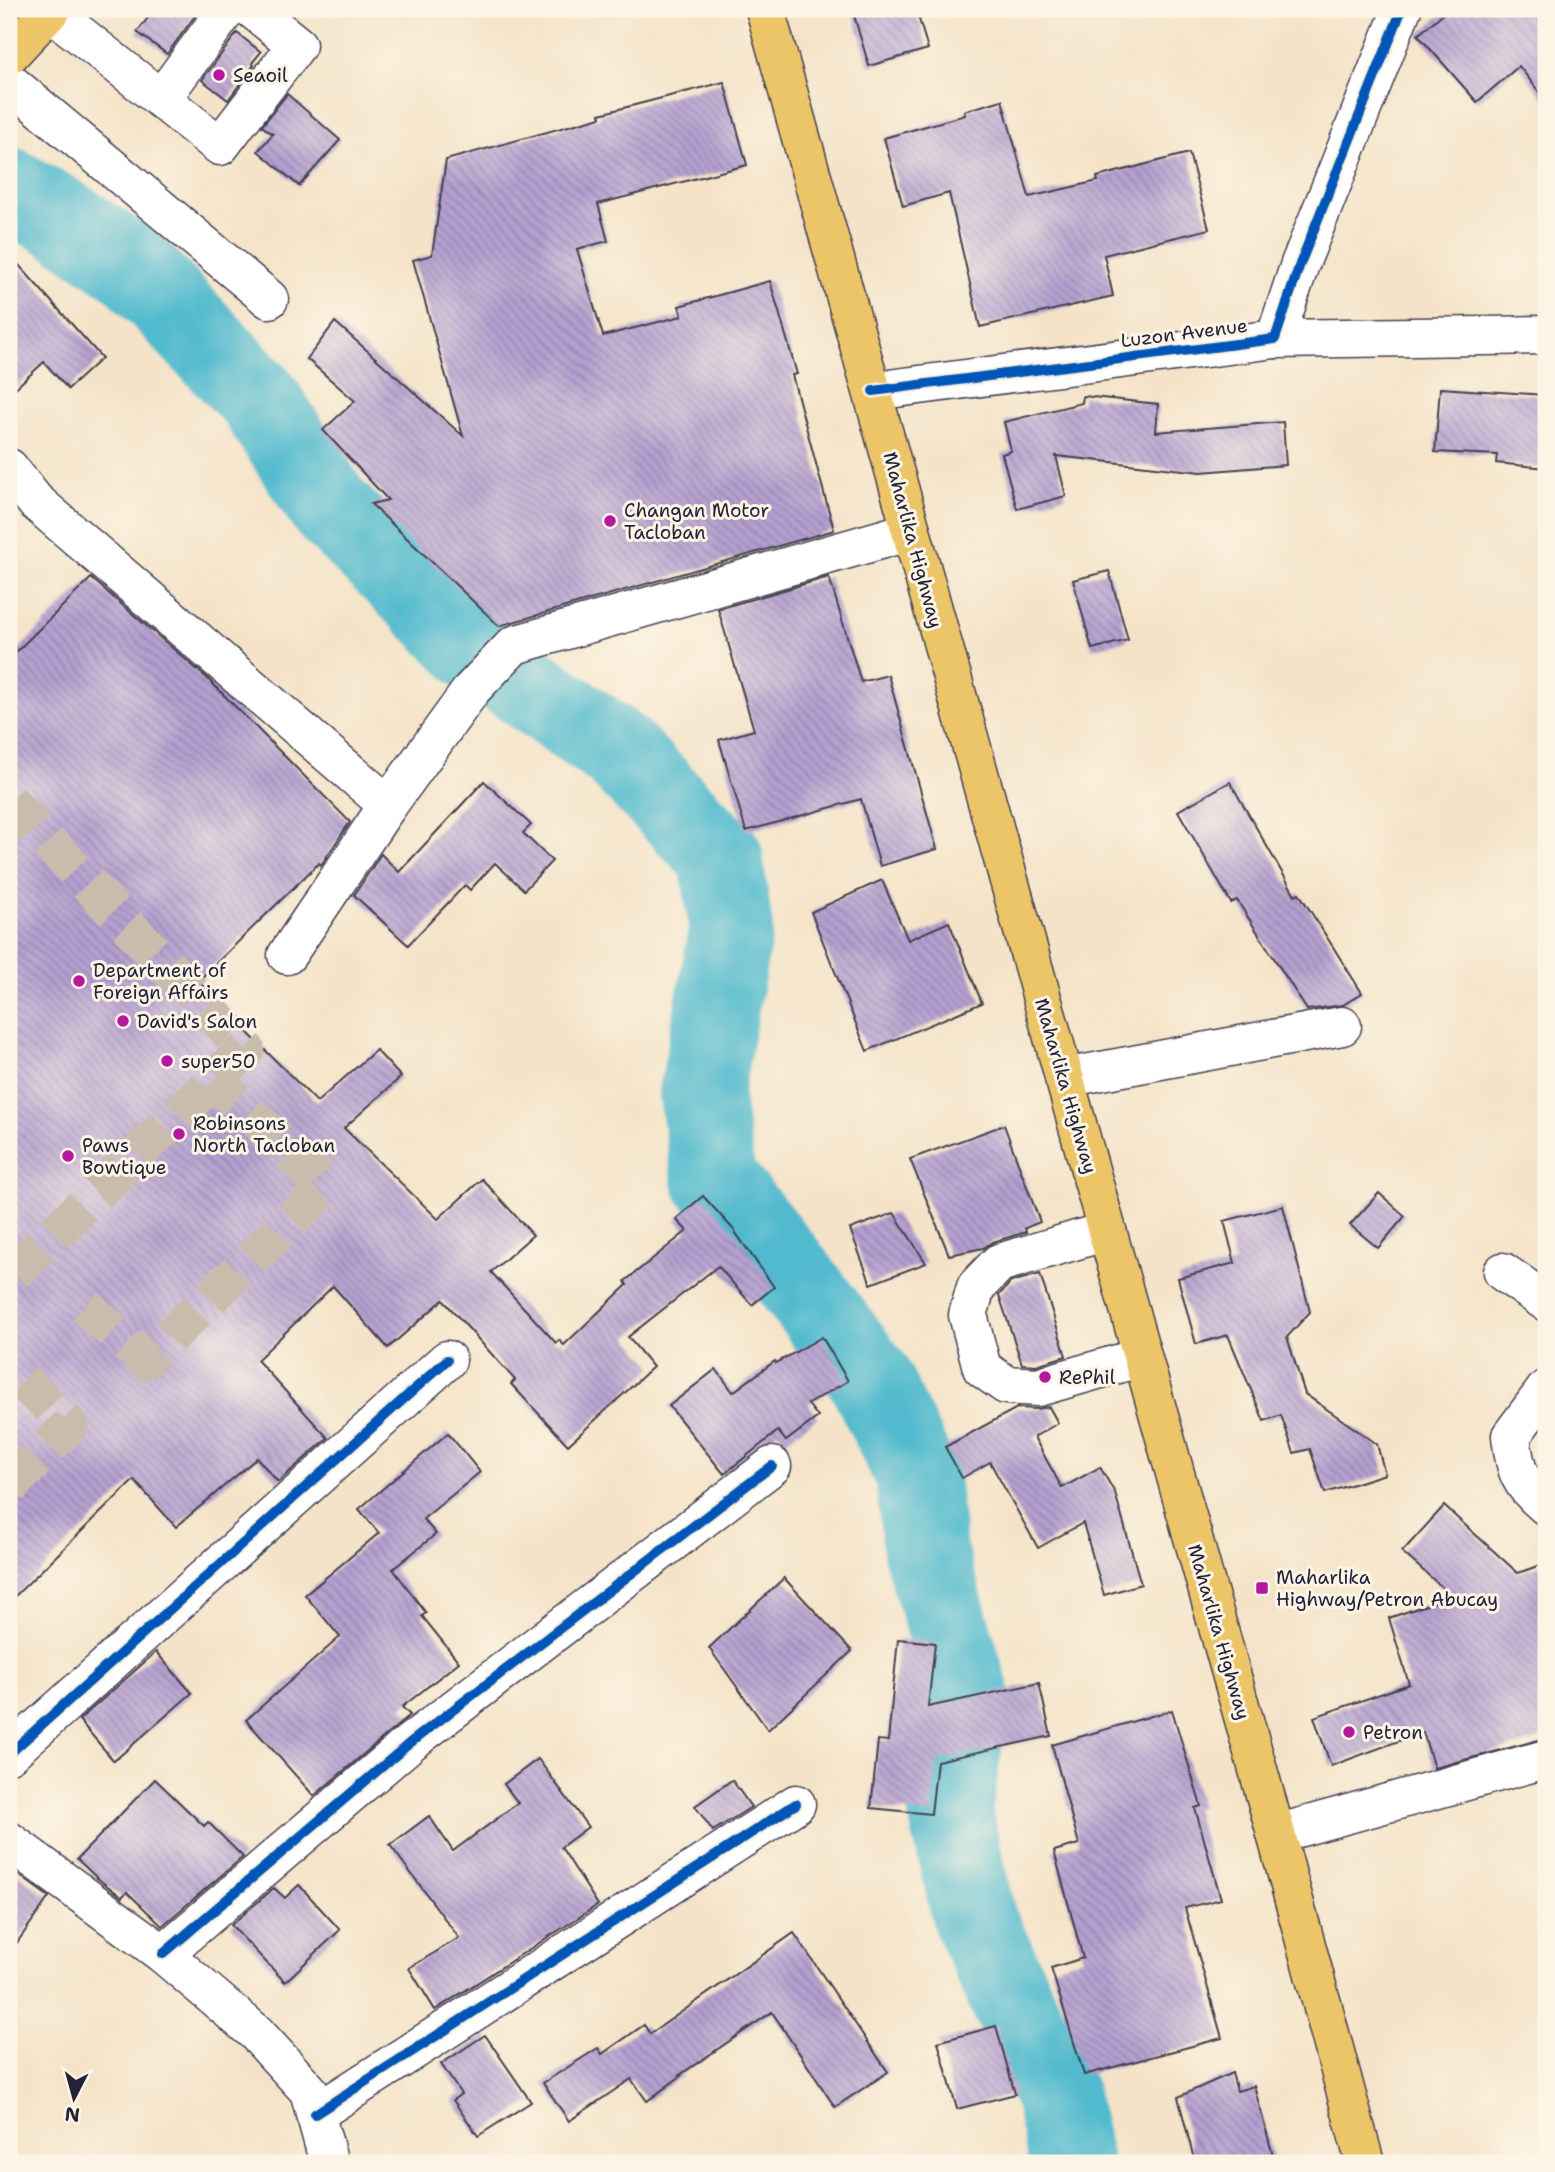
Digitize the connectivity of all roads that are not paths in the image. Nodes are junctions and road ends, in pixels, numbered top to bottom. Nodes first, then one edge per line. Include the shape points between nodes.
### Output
1 (227, 9) edge
2 (252, 9) edge
3 (765, 9) edge
4 (1402, 9) edge
5 (51, 10) edge
6 (11, 56) edge
7 (161, 99) junction
8 (269, 299) dead end
9 (1546, 335) edge
10 (1275, 338) junction
11 (873, 391) junction
12 (9, 468) edge
13 (911, 531) junction
14 (388, 805) junction
15 (287, 955) dead end
16 (1342, 1026) dead end
17 (1064, 1078) junction
18 (1107, 1231) junction
19 (1503, 1272) dead end
20 (1546, 1302) edge
21 (1142, 1357) junction
22 (447, 1360) dead end
23 (1546, 1388) edge
24 (772, 1466) dead end
25 (1546, 1506) edge
26 (9, 1754) edge
27 (1546, 1759) edge
28 (796, 1804) dead end
29 (1276, 1834) junction
30 (9, 1840) edge
31 (163, 1954) junction
32 (315, 2114) junction
33 (329, 2163) edge
34 (1365, 2163) edge

1 - 7 street
2 - 7 street via 297,45 220,146
3 - 11 main road, Maharlika Highway
4 - 10 street, Luzon Avenue
5 - 6 main road
5 - 7 street
6 - 8 street
9 - 10 street
10 - 11 street, Luzon Avenue
11 - 13 main road, Maharlika Highway
12 - 14 street via 35,501
13 - 14 street via 514,645 472,689
13 - 17 main road, Maharlika Highway
14 - 15 street
16 - 17 street
17 - 18 main road, Maharlika Highway
18 - 21 main road, Maharlika Highway
18 - 21 street via 999,1264 976,1287 968,1315 982,1368 1006,1385 1038,1387
19 - 20 street
21 - 29 main road, Maharlika Highway
22 - 26 street
23 - 25 street via 1511,1436 1514,1466 1531,1493
24 - 31 street via 411,1742
27 - 29 street
28 - 32 street
29 - 34 main road, Maharlika Highway
30 - 31 street
31 - 32 street via 256,2033 309,2091
32 - 33 street

